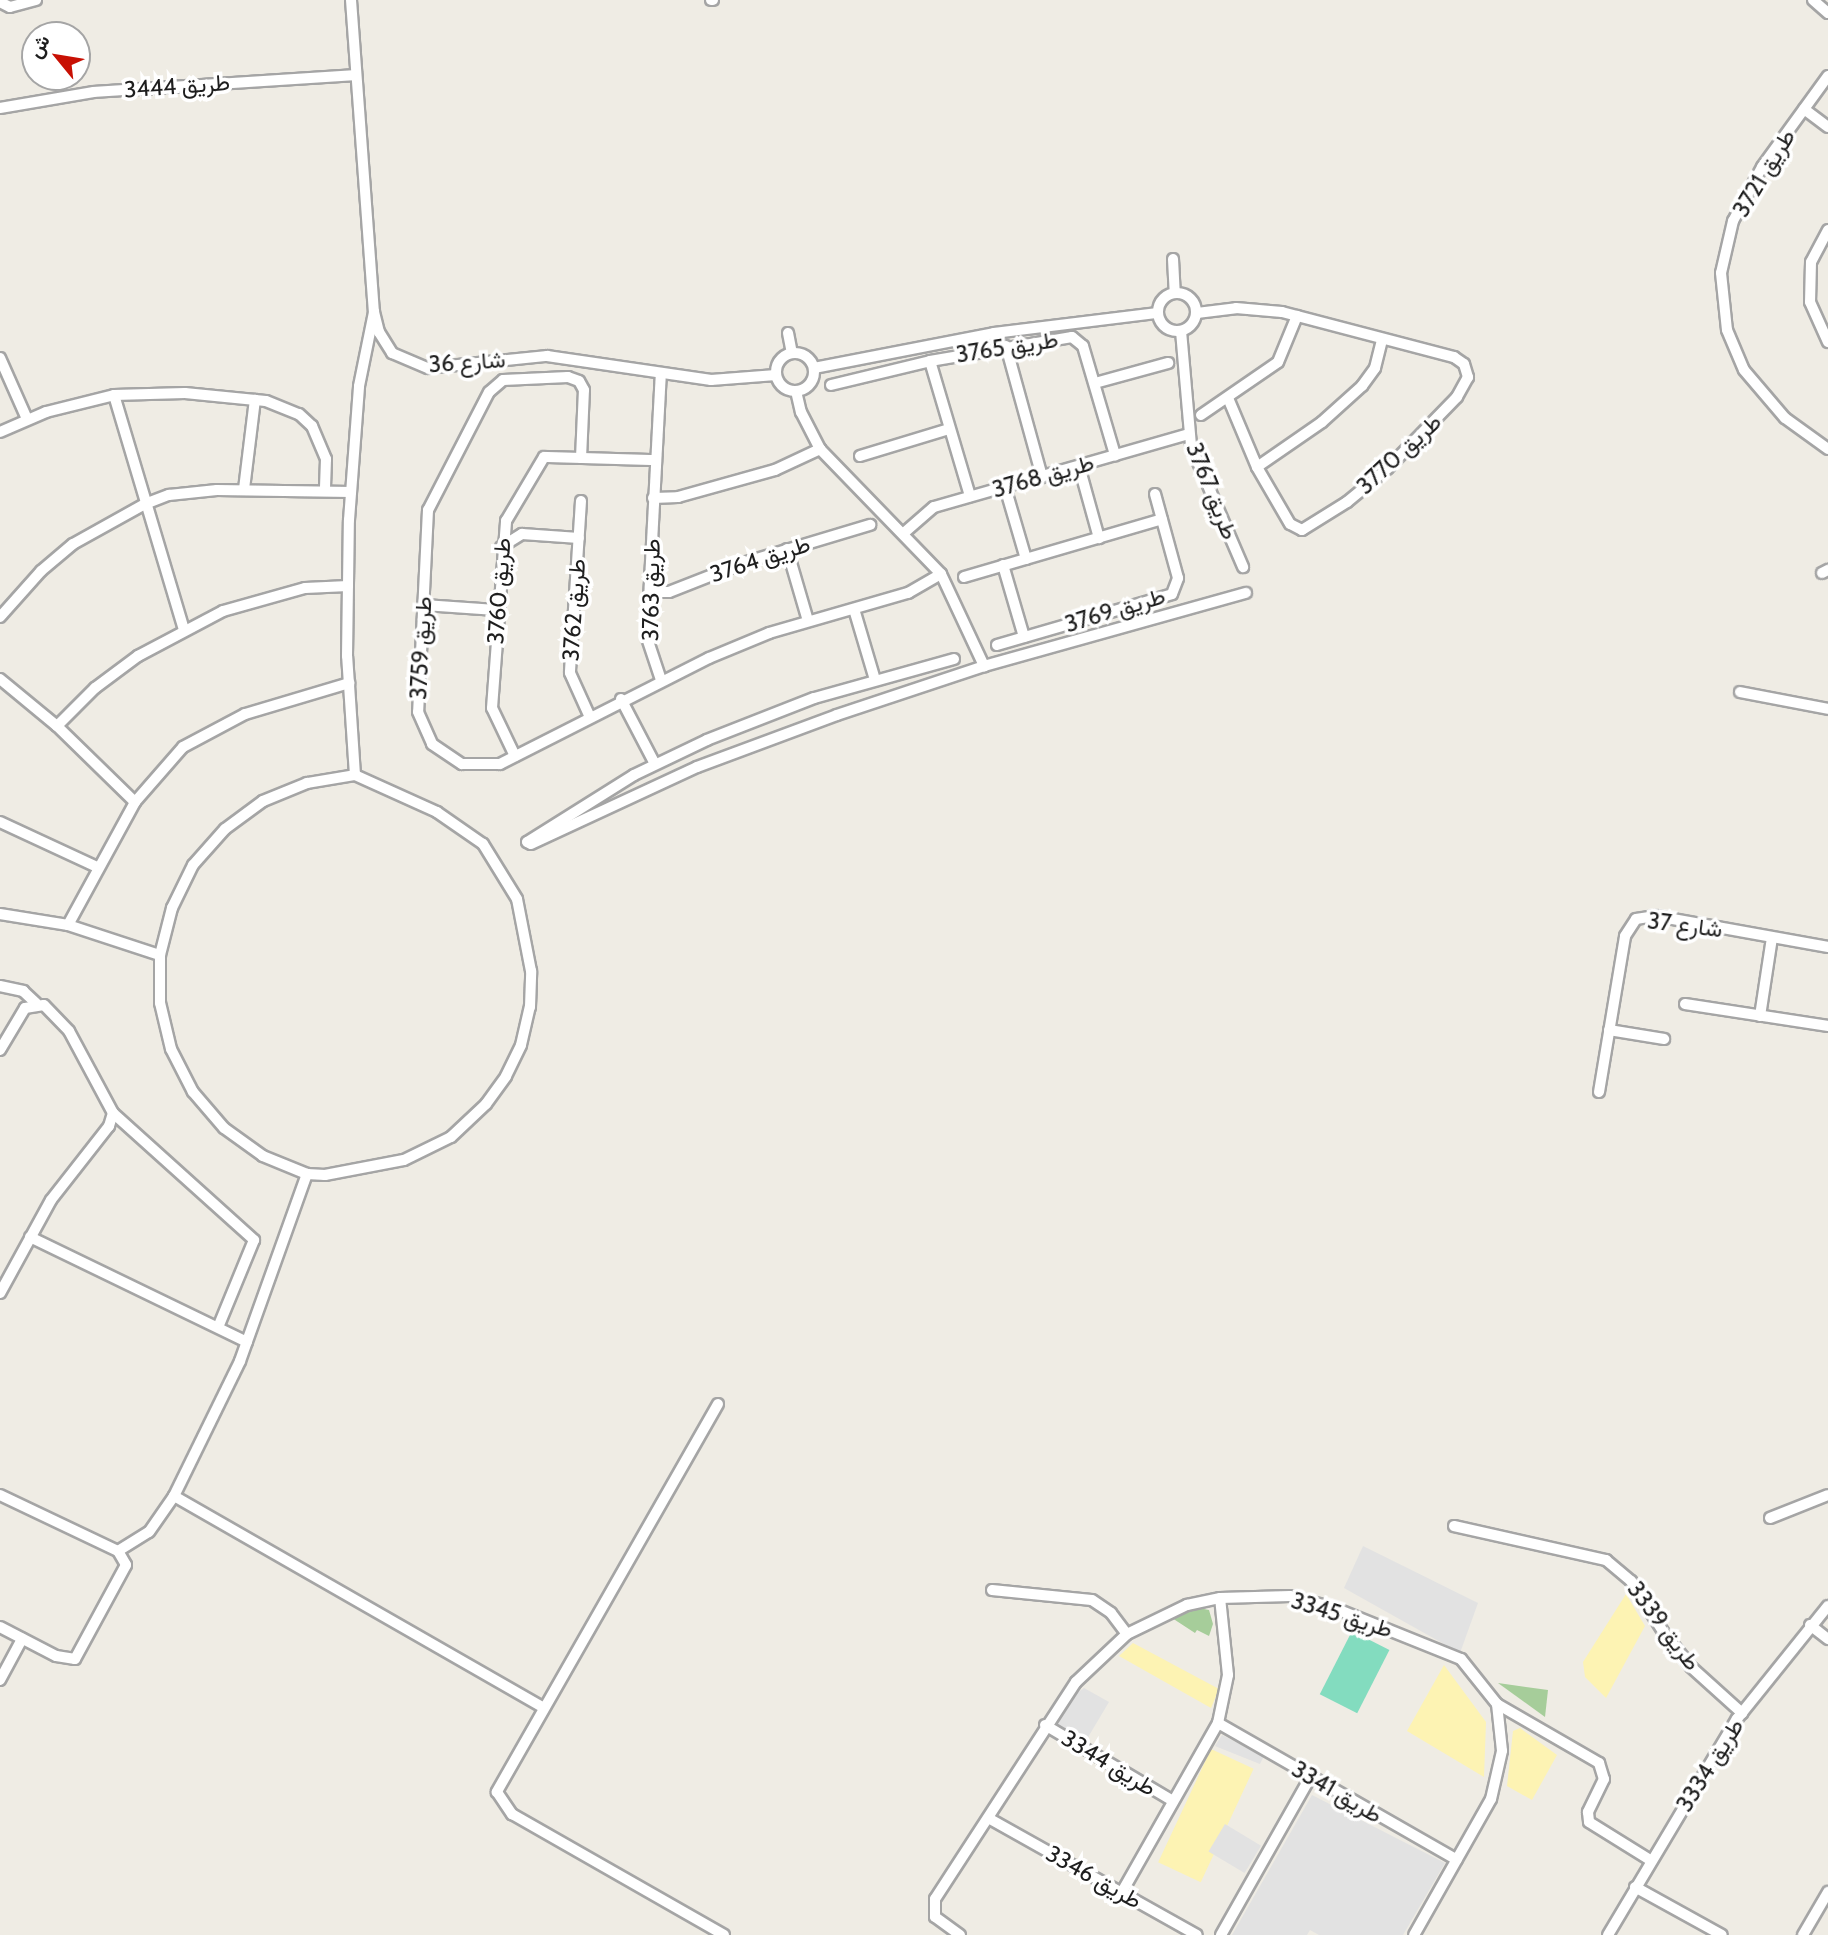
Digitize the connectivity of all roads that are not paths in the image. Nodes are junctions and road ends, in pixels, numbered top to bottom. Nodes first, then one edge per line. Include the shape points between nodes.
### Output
1 (36, 0) edge
2 (351, 0) edge
3 (1813, 0) edge
4 (0, 2) edge
5 (1828, 13) edge
6 (355, 75) junction
7 (1828, 76) edge
8 (0, 108) edge
9 (1804, 110) junction
10 (1828, 127) edge
11 (1828, 230) edge
12 (1173, 259) dead end
13 (1175, 293) junction
14 (374, 312) junction
15 (1158, 313) junction
16 (1197, 313) junction
17 (1297, 316) junction
18 (1181, 331) junction
19 (788, 333) dead end
20 (1382, 340) junction
21 (1828, 342) edge
22 (1006, 346) junction
23 (792, 353) junction
24 (0, 358) edge
25 (930, 360) junction
26 (1168, 363) dead end
27 (814, 368) junction
28 (661, 373) junction
29 (776, 376) junction
30 (1095, 383) junction
31 (831, 386) dead end
32 (796, 391) junction
33 (114, 395) junction
34 (1228, 398) junction
35 (255, 400) junction
36 (1201, 415) dead end
37 (27, 419) junction
38 (949, 429) junction
39 (0, 432) edge
40 (1189, 434) junction
41 (820, 449) junction
42 (1828, 449) edge
43 (860, 456) dead end
44 (1115, 456) junction
45 (581, 458) junction
46 (654, 460) junction
47 (1079, 466) junction
48 (1257, 467) junction
49 (1042, 477) junction
50 (1004, 487) junction
51 (244, 489) junction
52 (325, 492) junction
53 (351, 492) junction
54 (1155, 494) dead end
55 (970, 496) junction
56 (653, 499) junction
57 (581, 501) dead end
58 (145, 504) junction
59 (509, 516) junction
60 (1162, 519) junction
61 (870, 525) dead end
62 (905, 532) junction
63 (522, 534) junction
64 (579, 538) junction
65 (1099, 538) junction
66 (501, 547) junction
67 (787, 549) junction
68 (1026, 559) junction
69 (1003, 565) junction
70 (1243, 567) dead end
71 (942, 574) junction
72 (964, 578) dead end
73 (348, 586) junction
74 (650, 592) junction
75 (1246, 593) dead end
76 (424, 605) junction
77 (855, 609) junction
78 (496, 610) junction
79 (0, 617) edge
80 (808, 621) junction
81 (184, 630) junction
82 (1024, 637) junction
83 (997, 645) dead end
84 (954, 659) dead end
85 (984, 666) junction
86 (0, 679) edge
87 (661, 680) junction
88 (875, 680) junction
89 (349, 683) junction
90 (1740, 692) dead end
91 (621, 699) junction
92 (1827, 706) edge
93 (589, 715) junction
94 (57, 726) junction
95 (515, 756) junction
96 (655, 765) junction
97 (355, 775) junction
98 (135, 802) junction
99 (0, 822) edge
100 (97, 867) junction
101 (0, 914) edge
102 (68, 925) junction
103 (1772, 939) junction
104 (1828, 947) edge
105 (160, 955) junction
106 (0, 986) edge
107 (36, 1003) junction
108 (1685, 1004) dead end
109 (1760, 1016) junction
110 (1828, 1026) edge
111 (1609, 1030) junction
112 (1664, 1039) dead end
113 (0, 1050) edge
114 (1599, 1092) dead end
115 (113, 1113) junction
116 (307, 1174) junction
117 (30, 1237) junction
118 (0, 1293) edge
119 (219, 1325) junction
120 (247, 1342) junction
121 (718, 1404) dead end
122 (0, 1494) edge
123 (1828, 1495) edge
124 (174, 1496) junction
125 (1770, 1518) dead end
126 (1454, 1526) dead end
127 (118, 1551) junction
128 (992, 1590) dead end
129 (1220, 1598) junction
130 (1828, 1606) edge
131 (1811, 1625) junction
132 (0, 1627) edge
133 (1126, 1634) junction
134 (22, 1639) junction
135 (1828, 1639) edge
136 (0, 1680) edge
137 (1497, 1704) junction
138 (543, 1707) junction
139 (1742, 1713) junction
140 (1218, 1723) junction
141 (1045, 1725) junction
142 (1311, 1776) junction
143 (1173, 1801) junction
144 (990, 1819) junction
145 (1457, 1860) junction
146 (1650, 1860) junction
147 (1635, 1887) junction
148 (1122, 1892) junction
149 (1828, 1892) edge
150 (724, 1935) edge
151 (960, 1935) edge
152 (1196, 1935) edge
153 (1221, 1935) edge
154 (1414, 1935) edge
155 (1608, 1935) edge
156 (1722, 1935) edge
157 (1803, 1935) edge

1 - 4 street via 10,7
2 - 6 street, شارع 36
3 - 5 street
6 - 8 street, طريق 3444 via 94,92
6 - 14 street, شارع 36
7 - 9 street, طريق 3721
9 - 10 street
9 - 42 street, طريق 3721 via 1762,167 1733,221 1721,273 1722,301 1727,330 1744,370 1785,418
11 - 21 street via 1811,262 1810,302
12 - 13 street
13 - 15 street via 1164,298
13 - 16 street via 1190,298
14 - 28 street, شارع 36 via 388,349 419,367 547,356
14 - 53 street via 359,386
15 - 18 street via 1166,327
15 - 27 street via 994,333
16 - 17 street, طريق 3770 via 1251,308
16 - 18 street
17 - 20 street, طريق 3770
17 - 34 street via 1282,358
18 - 40 street, طريق 3767
19 - 23 street
20 - 48 street via 1375,368 1362,386 1322,422
20 - 48 street, طريق 3770 via 1454,357 1466,367 1463,390 1432,425 1367,486 1306,529 1290,524
22 - 25 street, طريق 3765
22 - 30 street, طريق 3765 via 1075,338 1083,346
22 - 49 street
23 - 27 street via 806,356
23 - 29 street via 779,361
24 - 37 street
25 - 31 street, طريق 3765
25 - 38 street, طريق 3765
26 - 30 street
27 - 32 street via 810,384
28 - 29 street, شارع 36 via 729,381
28 - 46 street, طريق 3763
29 - 32 street via 781,385
30 - 44 street, طريق 3765
32 - 41 street
33 - 35 street via 185,393
33 - 37 street
33 - 58 street
34 - 36 street
34 - 48 street, طريق 3770
35 - 51 street
35 - 52 street via 284,405 312,426 326,459
37 - 39 street
38 - 43 street
38 - 55 street, طريق 3765
40 - 44 street, طريق 3768
40 - 70 street, طريق 3767 via 1199,470
41 - 56 street via 775,470 678,497
41 - 62 street
44 - 47 street, طريق 3768
45 - 46 street, طريق 3760
45 - 59 street, طريق 3760 via 541,458
45 - 76 street, طريق 3759 via 584,390 579,381 568,377 512,378 495,384 428,510
46 - 56 street, طريق 3763
47 - 49 street, طريق 3768
47 - 65 street
49 - 50 street, طريق 3768
50 - 55 street, طريق 3768
50 - 68 street
51 - 52 street
51 - 58 street via 191,491
52 - 53 street
53 - 73 street
54 - 60 street, طريق 3769
55 - 62 street, طريق 3768 via 927,511
56 - 74 street, طريق 3763
57 - 64 street, طريق 3762
58 - 79 street via 73,544 41,571
58 - 81 street
59 - 63 street
59 - 66 street, طريق 3760
60 - 65 street
60 - 82 street, طريق 3769 via 1178,578 1172,594
61 - 67 street, طريق 3764
62 - 71 street
63 - 64 street
63 - 66 street
64 - 93 street, طريق 3762 via 570,673
65 - 68 street
66 - 78 street, طريق 3760
67 - 74 street, طريق 3764 via 675,590
67 - 80 street
68 - 69 street
69 - 72 street
69 - 82 street
71 - 77 street, طريق 3759 via 908,593
71 - 85 street
73 - 81 street via 263,597
73 - 89 street
74 - 87 street, طريق 3763 via 648,645
75 - 85 street
76 - 78 street
76 - 95 street, طريق 3759 via 417,704 427,737 446,756 470,766 493,766
77 - 80 street, طريق 3759
77 - 88 street
78 - 95 street, طريق 3760 via 492,714
80 - 87 street, طريق 3759
81 - 94 street via 95,688
82 - 83 street, طريق 3769
84 - 88 street
85 - 96 street via 697,767 531,845 527,842
86 - 94 street
87 - 91 street, طريق 3759
88 - 96 street via 744,724
89 - 97 street
89 - 98 street via 245,714 183,747
90 - 92 street
91 - 93 street, طريق 3759
91 - 96 street
93 - 95 street, طريق 3759
94 - 98 street
97 - 105 street via 307,783 263,801 225,829 193,866 177,898
97 - 116 street via 437,812 483,844 517,900 531,971 530,1007 521,1045 506,1076 486,1104 451,1137 404,1160 325,1175
98 - 100 street
99 - 100 street
100 - 102 street
101 - 102 street
102 - 105 street
103 - 104 street, شارع 37
103 - 109 street
103 - 111 street, شارع 37 via 1656,916 1636,919 1625,936
105 - 116 street via 160,1003 171,1049 193,1092 224,1128 243,1142 263,1156
106 - 107 street via 23,991
107 - 113 street via 26,1008
107 - 115 street via 68,1031
108 - 109 street
109 - 110 street
111 - 112 street
111 - 114 street, شارع 37
115 - 117 street via 109,1126 70,1171
115 - 119 street via 254,1240
116 - 120 street
117 - 118 street
117 - 119 street
119 - 120 street
120 - 124 street
121 - 138 street
122 - 127 street
123 - 125 street
124 - 127 street via 149,1532
124 - 138 street
126 - 139 street, طريق 3339 via 1606,1560 1632,1581 1664,1633 1692,1667
127 - 134 street via 125,1557 125,1570 79,1656 65,1660
128 - 133 street via 1092,1600 1111,1613
129 - 133 street, طريق 3345 via 1187,1605
129 - 137 street, طريق 3345 via 1290,1596 1373,1623 1461,1659
129 - 140 street, طريق 3344 via 1228,1675
130 - 131 street, طريق 3334
131 - 135 street
131 - 139 street, طريق 3334
132 - 134 street
133 - 141 street, طريق 3345 via 1076,1682
134 - 136 street
137 - 145 street via 1502,1751 1499,1774 1491,1799
137 - 146 street via 1600,1763 1604,1779 1588,1812 1589,1822
138 - 150 street via 499,1784 500,1802 512,1814
139 - 146 street, طريق 3334
140 - 142 street, طريق 3341
140 - 143 street, طريق 3344
141 - 143 street, طريق 3344
141 - 144 street, طريق 3345
142 - 145 street, طريق 3341
142 - 153 street
143 - 148 street, طريق 3344
144 - 148 street, طريق 3346
144 - 151 street, طريق 3345 via 932,1909 942,1924
145 - 154 street
146 - 147 street, طريق 3334
147 - 155 street, طريق 3334
147 - 156 street
148 - 152 street, طريق 3346
149 - 157 street

